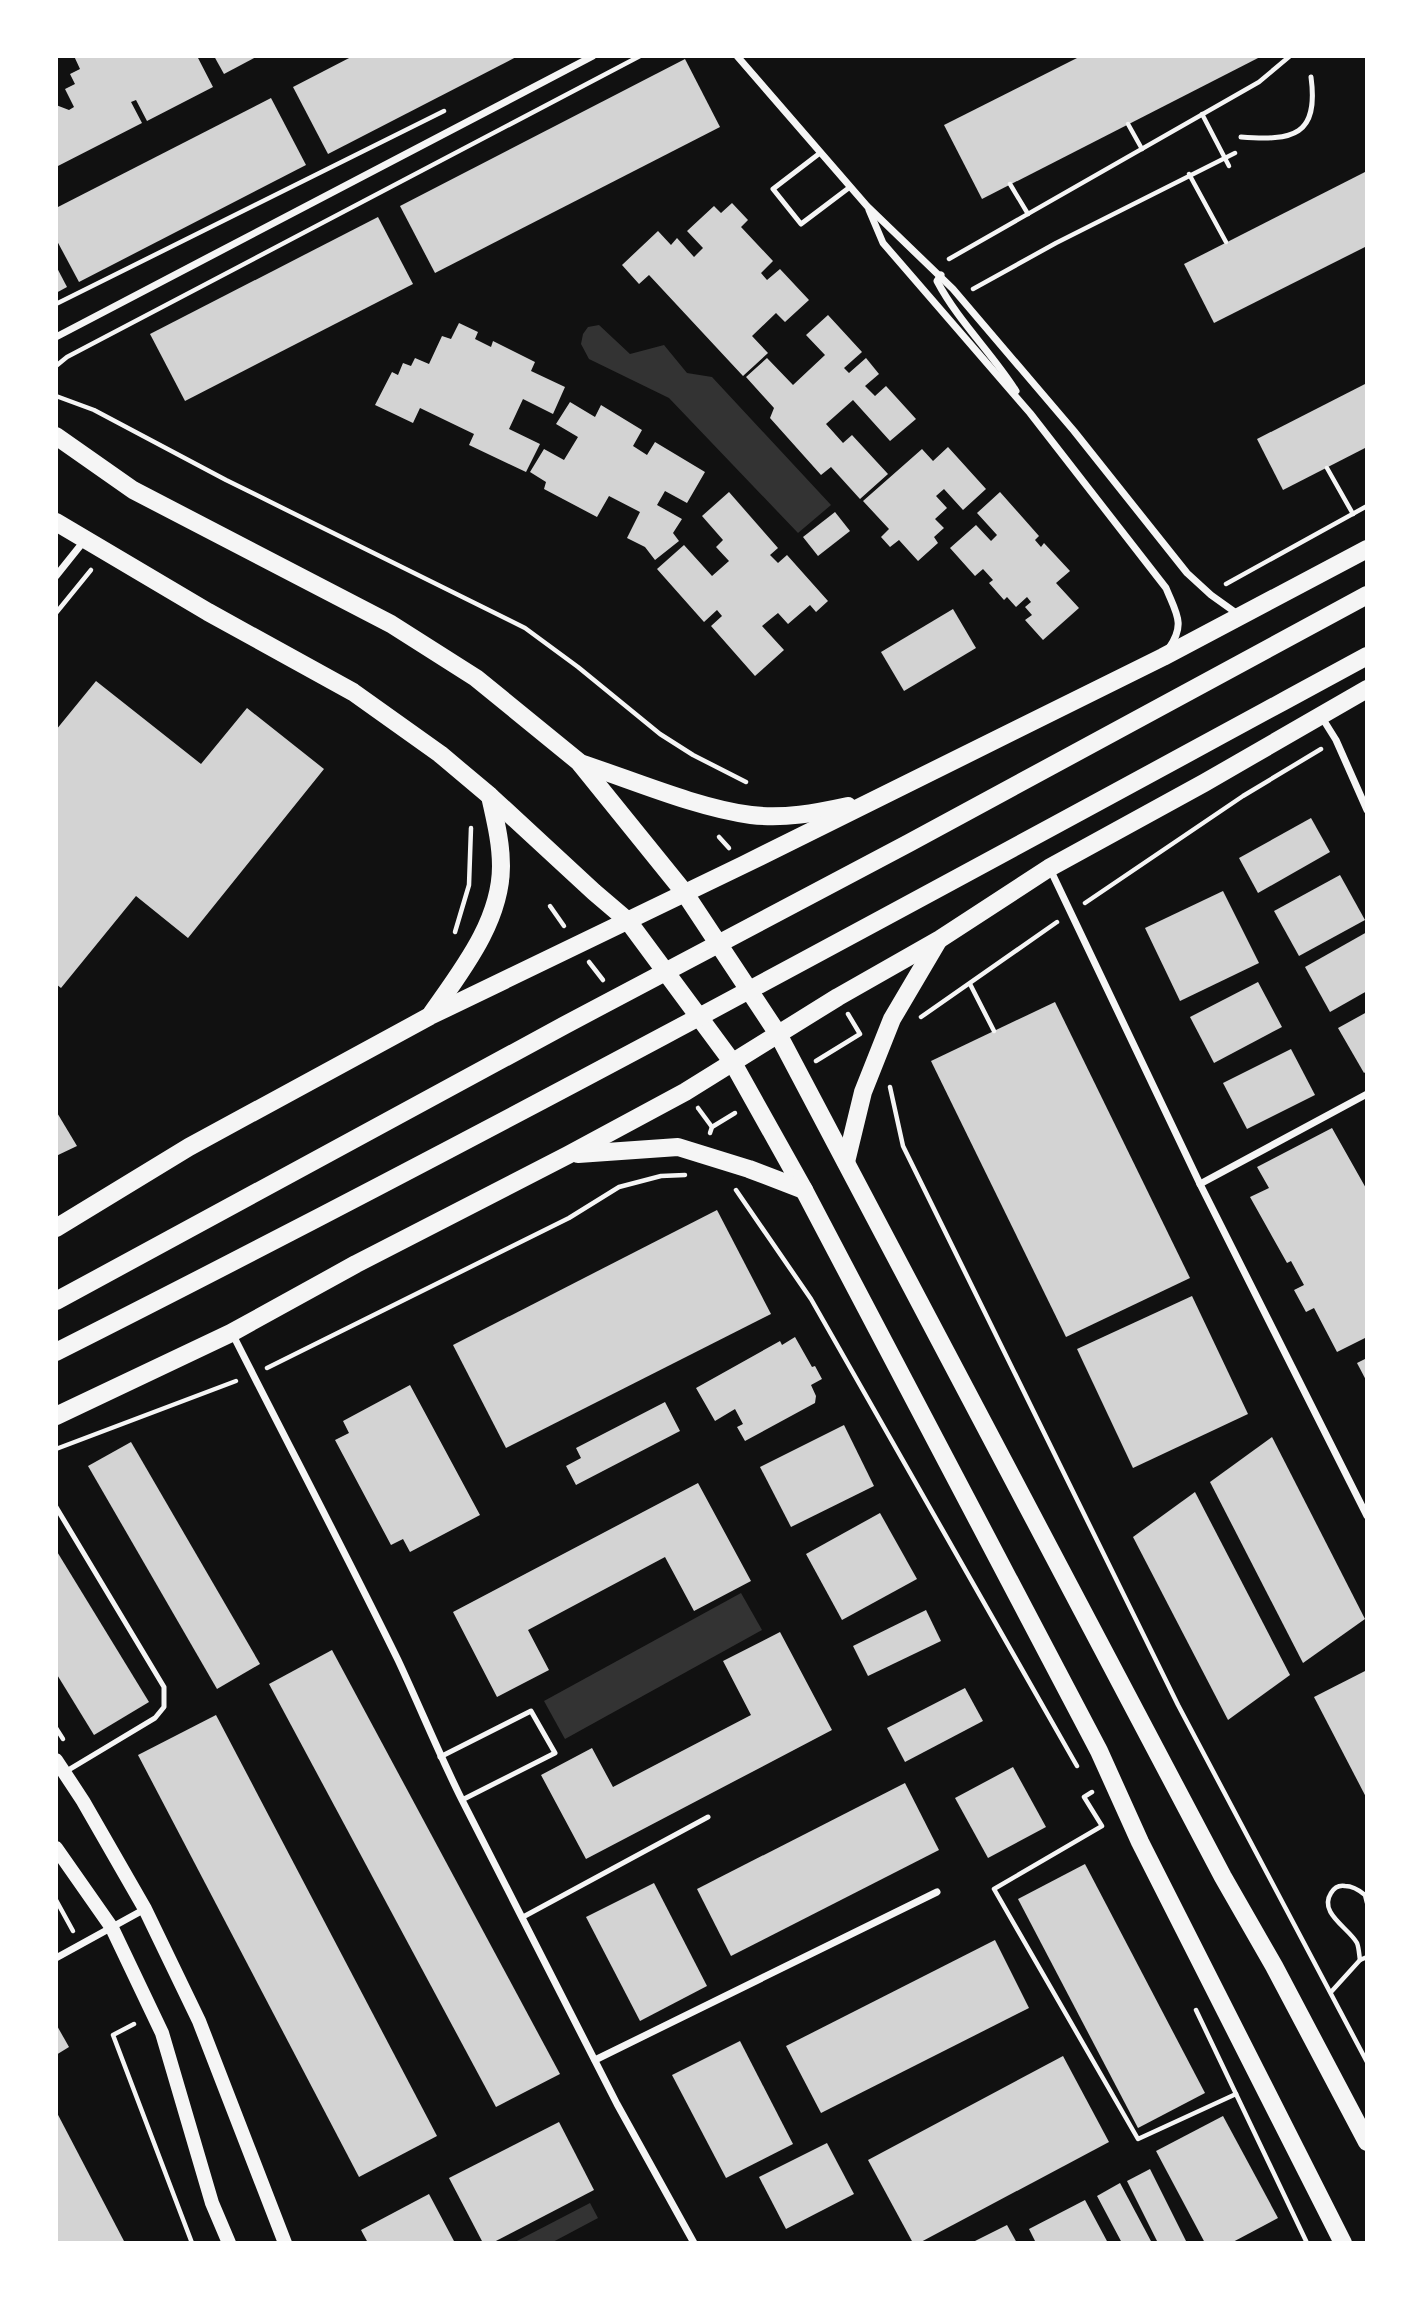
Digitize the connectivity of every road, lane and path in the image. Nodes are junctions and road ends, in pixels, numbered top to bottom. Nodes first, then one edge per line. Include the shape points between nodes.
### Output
1 (593, 56) edge
2 (640, 56) edge
3 (737, 56) edge
4 (1290, 56) edge
5 (1311, 77) dead end
6 (454, 106) dead end
7 (1202, 114) junction
8 (1128, 124) dead end
9 (1241, 137) dead end
10 (1142, 149) junction
11 (1239, 150) dead end
12 (820, 153) junction
13 (1224, 158) junction
14 (1229, 166) dead end
15 (1189, 174) junction
16 (1010, 184) dead end
17 (850, 187) junction
18 (867, 206) junction
19 (1028, 214) junction
20 (1226, 243) dead end
21 (943, 262) dead end
22 (941, 275) junction
23 (970, 291) dead end
24 (56, 304) edge
25 (56, 337) edge
26 (56, 366) edge
27 (56, 396) edge
28 (1030, 413) junction
29 (56, 436) edge
30 (1327, 468) dead end
31 (1367, 506) edge
32 (1353, 513) junction
33 (56, 522) edge
34 (86, 539) junction
35 (1367, 549) edge
36 (70, 559) junction
37 (91, 570) junction
38 (56, 576) edge
39 (103, 576) dead end
40 (1225, 585) dead end
41 (1367, 595) edge
42 (56, 613) edge
43 (1239, 615) junction
44 (1367, 656) edge
45 (1163, 657) junction
46 (1367, 689) edge
47 (1321, 715) junction
48 (1336, 740) junction
49 (579, 762) junction
50 (746, 782) dead end
51 (491, 796) junction
52 (872, 802) junction
53 (1367, 810) edge
54 (471, 824) dead end
55 (1049, 868) junction
56 (684, 892) junction
57 (1069, 914) junction
58 (628, 921) junction
59 (455, 934) dead end
60 (940, 939) junction
61 (970, 984) junction
62 (430, 1016) junction
63 (919, 1019) dead end
64 (994, 1031) dead end
65 (778, 1034) junction
66 (733, 1063) junction
67 (892, 1075) dead end
68 (1367, 1094) edge
69 (568, 1155) junction
70 (846, 1162) junction
71 (687, 1175) dead end
72 (1200, 1184) junction
73 (729, 1186) dead end
74 (804, 1190) junction
75 (56, 1228) edge
76 (56, 1301) edge
77 (231, 1333) junction
78 (56, 1352) edge
79 (253, 1375) junction
80 (56, 1416) edge
81 (56, 1449) edge
82 (56, 1507) edge
83 (1367, 1516) edge
84 (440, 1757) junction
85 (56, 1760) edge
86 (1079, 1768) dead end
87 (65, 1772) junction
88 (1086, 1780) dead end
89 (462, 1800) junction
90 (708, 1816) dead end
91 (1104, 1817) dead end
92 (1110, 1830) dead end
93 (56, 1848) edge
94 (937, 1892) dead end
95 (56, 1900) edge
96 (1367, 1903) edge
97 (145, 1909) junction
98 (523, 1917) junction
99 (112, 1928) junction
100 (80, 1944) junction
101 (1367, 1957) edge
102 (56, 1958) edge
103 (1360, 1960) junction
104 (1331, 1992) junction
105 (1194, 2006) dead end
106 (129, 2012) dead end
107 (595, 2060) junction
108 (1367, 2062) edge
109 (1236, 2094) junction
110 (1367, 2142) edge
111 (192, 2243) edge
112 (229, 2243) edge
113 (285, 2243) edge
114 (694, 2243) edge
115 (1307, 2243) edge
116 (1343, 2243) edge

1 - 25 street
2 - 26 path
3 - 12 street
4 - 7 path via 1259,82
5 - 9 lane via 1314,101 1308,122 1290,136
6 - 24 path
7 - 10 path
7 - 13 path
8 - 10 path
10 - 19 path
11 - 13 path
12 - 17 street
12 - 17 lane via 774,189 801,224
13 - 14 path
13 - 15 path
15 - 20 path
15 - 23 path
16 - 19 path
17 - 18 street
18 - 22 street
18 - 28 street via 883,243
19 - 21 path
22 - 28 street via 937,281 947,300 999,364
22 - 43 street via 1074,430 1187,573
27 - 50 path via 94,410 525,628 660,734
28 - 45 street via 1166,588 1180,623
29 - 49 main road via 133,490 401,631 476,678
30 - 32 path
31 - 32 path
32 - 40 path
33 - 34 main road
34 - 36 street
34 - 51 main road via 353,692
35 - 43 main road
36 - 37 path
36 - 38 street
37 - 39 path
37 - 42 path
41 - 76 main road
43 - 45 main road
44 - 78 main road via 872,926
45 - 52 main road
46 - 47 main road
47 - 48 street
47 - 55 main road
48 - 53 street
48 - 57 path via 1243,796
49 - 52 main road via 693,801 751,815 801,816
49 - 56 main road
51 - 58 main road
51 - 62 main road via 501,869 495,902 467,963
52 - 56 main road
54 - 59 path via 469,885
55 - 57 street
55 - 60 main road
56 - 58 main road
56 - 65 main road
57 - 61 path
57 - 72 street
58 - 62 main road
58 - 66 main road
60 - 65 main road
60 - 70 main road via 892,1019 863,1092
61 - 63 path
61 - 64 path
62 - 75 main road via 189,1147
65 - 66 main road
65 - 70 main road
66 - 69 main road
66 - 74 main road
67 - 104 path via 890,1088 903,1146 1178,1705
68 - 72 street
69 - 74 main road via 678,1147
69 - 77 main road
70 - 110 main road
71 - 79 path via 661,1176 619,1188 569,1218
72 - 83 street
73 - 86 path via 739,1192 811,1299
74 - 116 main road via 1099,1751 1140,1842
77 - 79 street
77 - 80 main road
79 - 81 path
79 - 84 street via 373,1610
82 - 87 lane via 164,1687 164,1707 155,1718
84 - 89 street
84 - 89 lane via 531,1711 555,1753
85 - 87 main road
87 - 97 main road
88 - 109 path via 1092,1792 1084,1797 1102,1826 994,1889 1138,2139
89 - 98 street
90 - 98 lane
91 - 92 path
93 - 99 main road
94 - 107 street
95 - 100 path
96 - 103 path via 1365,1895 1348,1886 1339,1886 1328,1901 1336,1921 1358,1945
97 - 99 street
97 - 113 main road via 200,2021
98 - 107 street
99 - 100 street
99 - 112 main road via 162,2034 212,2203
100 - 102 street
101 - 103 path
103 - 104 path
104 - 108 path
105 - 109 path
106 - 111 path via 135,2025 113,2035
107 - 114 street
109 - 115 path

